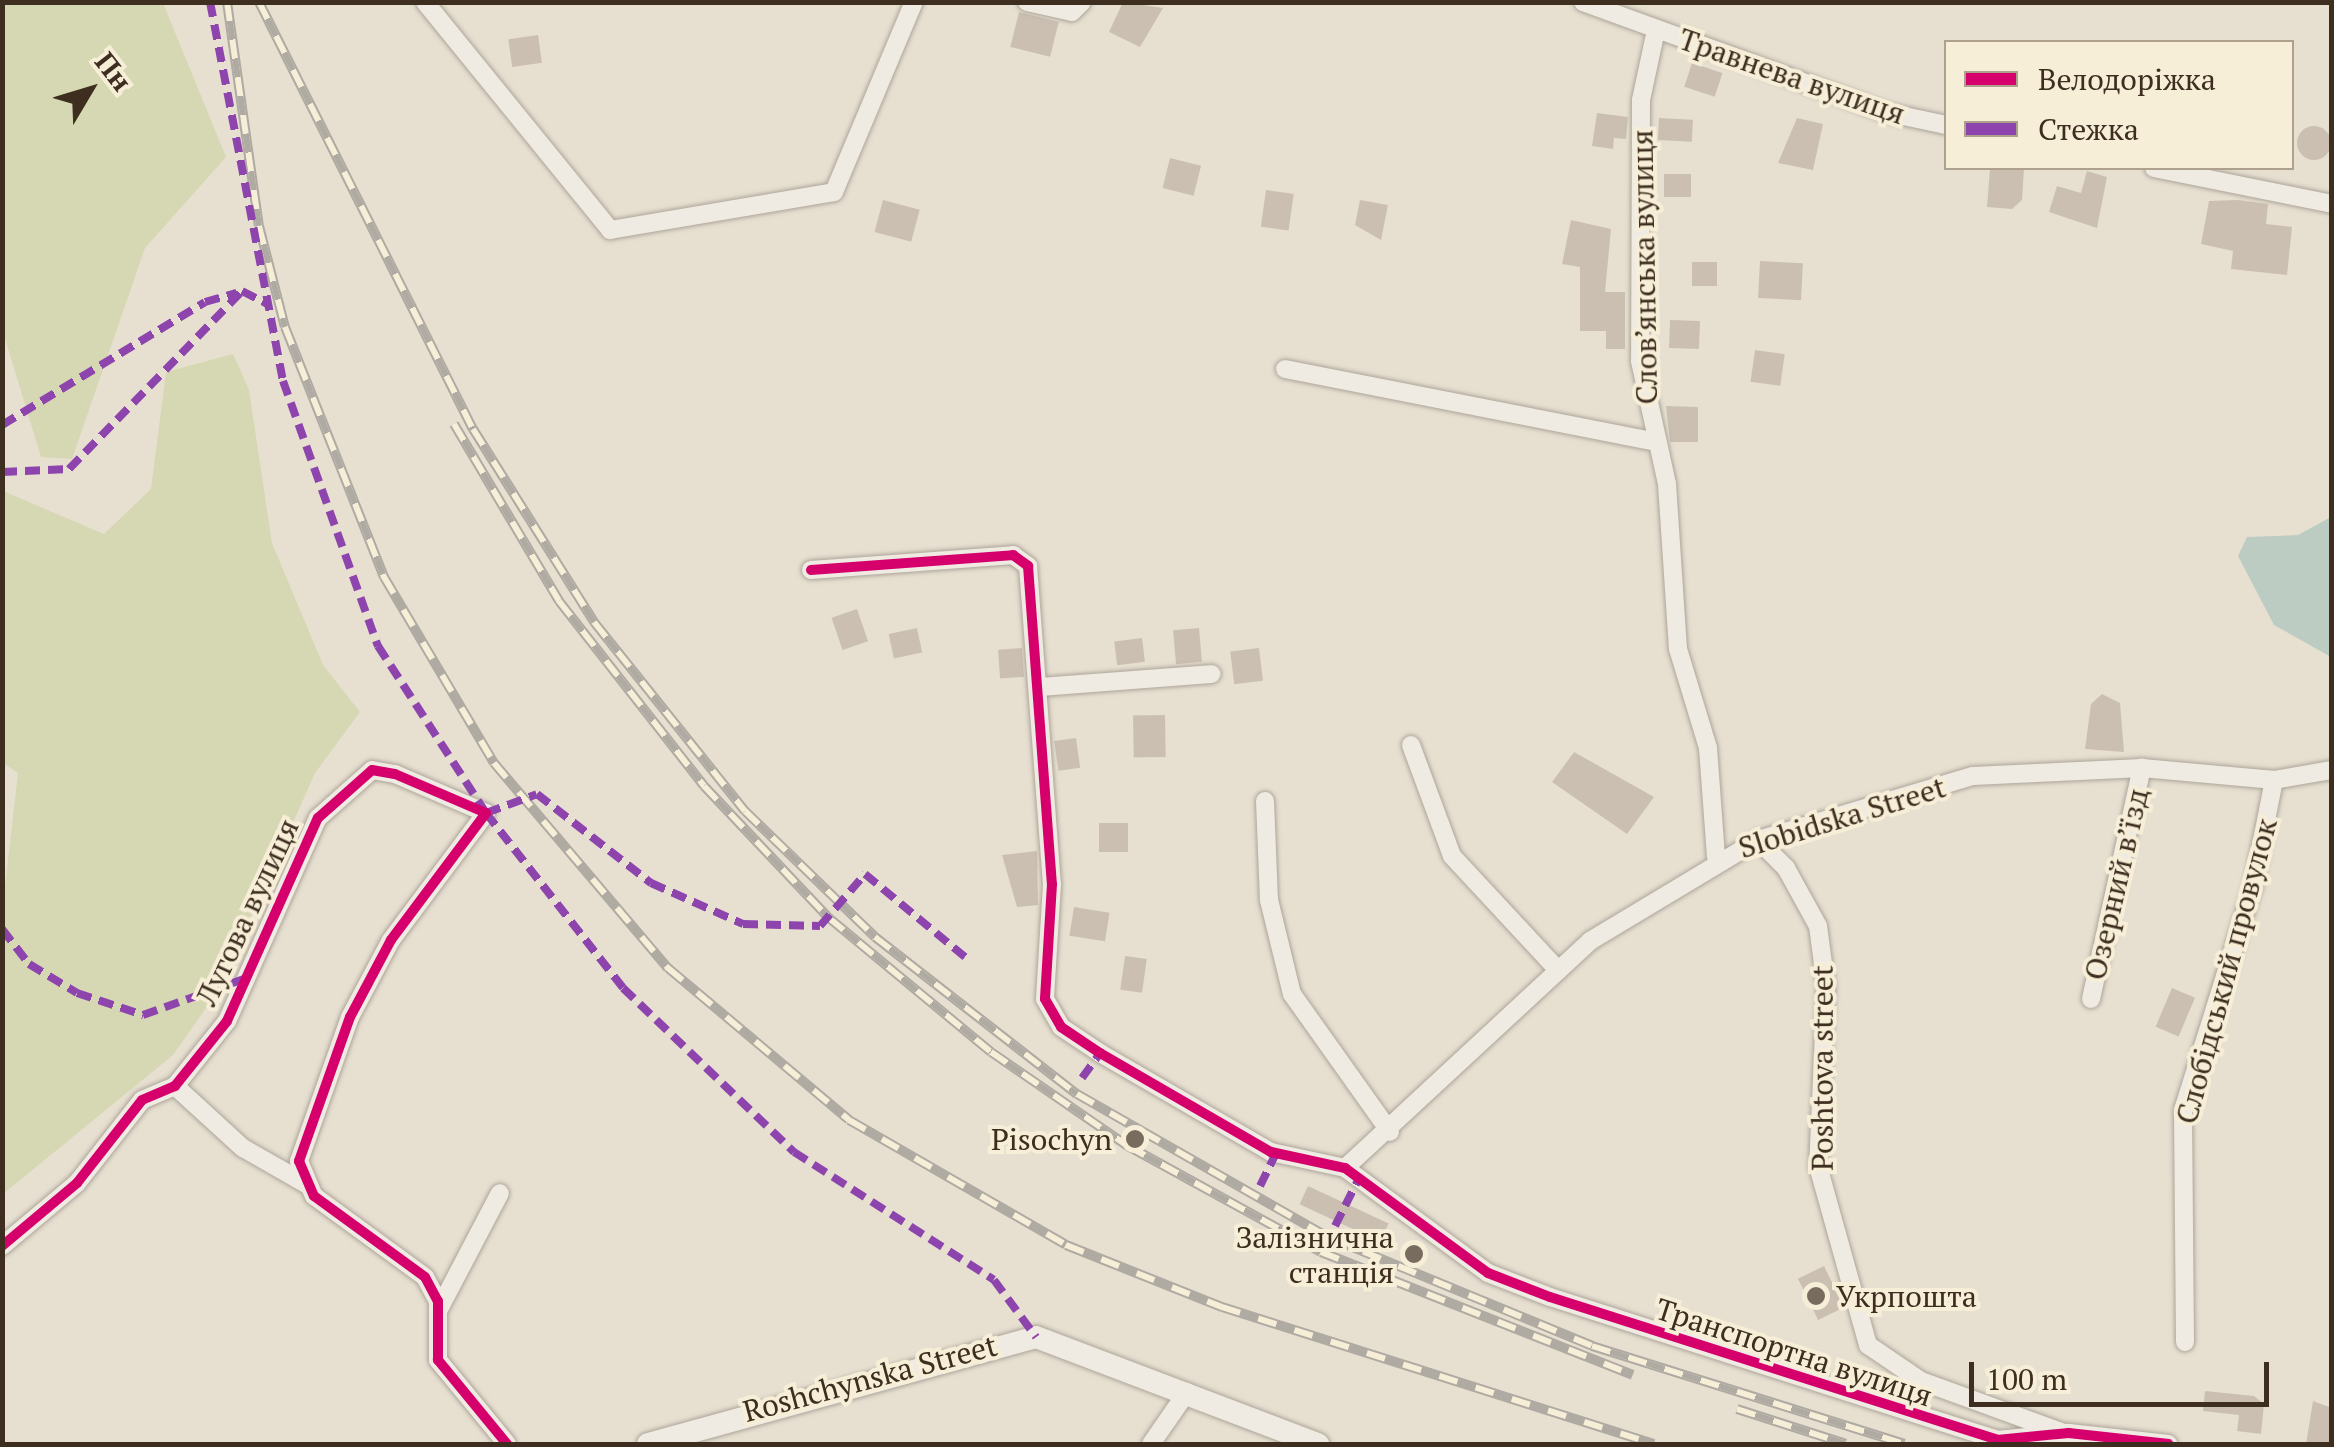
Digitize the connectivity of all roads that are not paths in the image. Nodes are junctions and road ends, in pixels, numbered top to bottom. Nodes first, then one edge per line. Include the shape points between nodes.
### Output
1 (425, 2) edge
2 (914, 2) edge
3 (1027, 2) edge
4 (1082, 2) edge
5 (1583, 2) edge
6 (1656, 30) junction
7 (1944, 125) edge
8 (2164, 170) edge
9 (2332, 204) edge
10 (1284, 368) dead end
11 (1651, 441) junction
12 (811, 570) dead end
13 (1212, 674) dead end
14 (1039, 687) junction
15 (1411, 745) dead end
16 (2142, 768) junction
17 (2332, 770) edge
18 (2274, 780) junction
19 (1265, 802) dead end
20 (1758, 840) junction
21 (1716, 857) junction
22 (1558, 970) junction
23 (2091, 999) dead end
24 (175, 1086) junction
25 (1390, 1132) junction
26 (1345, 1168) junction
27 (306, 1184) junction
28 (500, 1193) dead end
29 (2, 1246) edge
30 (438, 1310) junction
31 (2185, 1342) dead end
32 (1187, 1392) junction
33 (2069, 1434) junction
34 (507, 1444) edge
35 (648, 1444) edge
36 (1151, 1444) edge
37 (1318, 1444) edge
38 (2168, 1444) edge

1 - 2 street via 610,230 834,192
3 - 4 street via 1072,12
5 - 6 street, Травнева вулиця
6 - 7 street, Травнева вулиця via 1885,112
6 - 11 street, Слов’янська вулиця via 1641,100 1638,232
8 - 9 street
10 - 11 street
11 - 21 street, Слов’янська вулиця via 1667,484 1678,649 1708,748
12 - 14 street via 1019,558 1031,572
13 - 14 street
14 - 26 street, Транспортна вулиця via 1052,884 1045,998 1061,1028 1271,1152
15 - 22 street via 1452,856
16 - 18 street, Slobidska Street
16 - 20 street, Slobidska Street via 1972,776
16 - 23 street, Озерний в’їзд
17 - 18 street, Slobidska Street
18 - 31 street, Слобідський провулок via 2254,886 2184,1110
19 - 25 street via 1269,900 1292,994
20 - 21 street, Slobidska Street
20 - 33 street, Poshtova street via 1786,868 1818,926 1826,986 1818,1166 1842,1274 1868,1345 1886,1363
21 - 22 street, Slobidska Street
22 - 25 street, Slobidska Street
24 - 27 street via 243,1148
24 - 27 street, Лугова вулиця via 227,1021 318,818 352,784 372,770 395,774 486,812 391,940 350,1018 299,1143
24 - 29 street, Лугова вулиця via 142,1100 77,1183
25 - 26 street, Slobidska Street
26 - 33 street, Транспортна вулиця via 1488,1273 1550,1298 1908,1418 1997,1440
27 - 30 street via 425,1277
28 - 30 street
30 - 34 street via 441,1367
32 - 35 street, Roshchynska Street via 1036,1337
32 - 36 street
32 - 37 street
33 - 38 street, Транспортна вулиця

